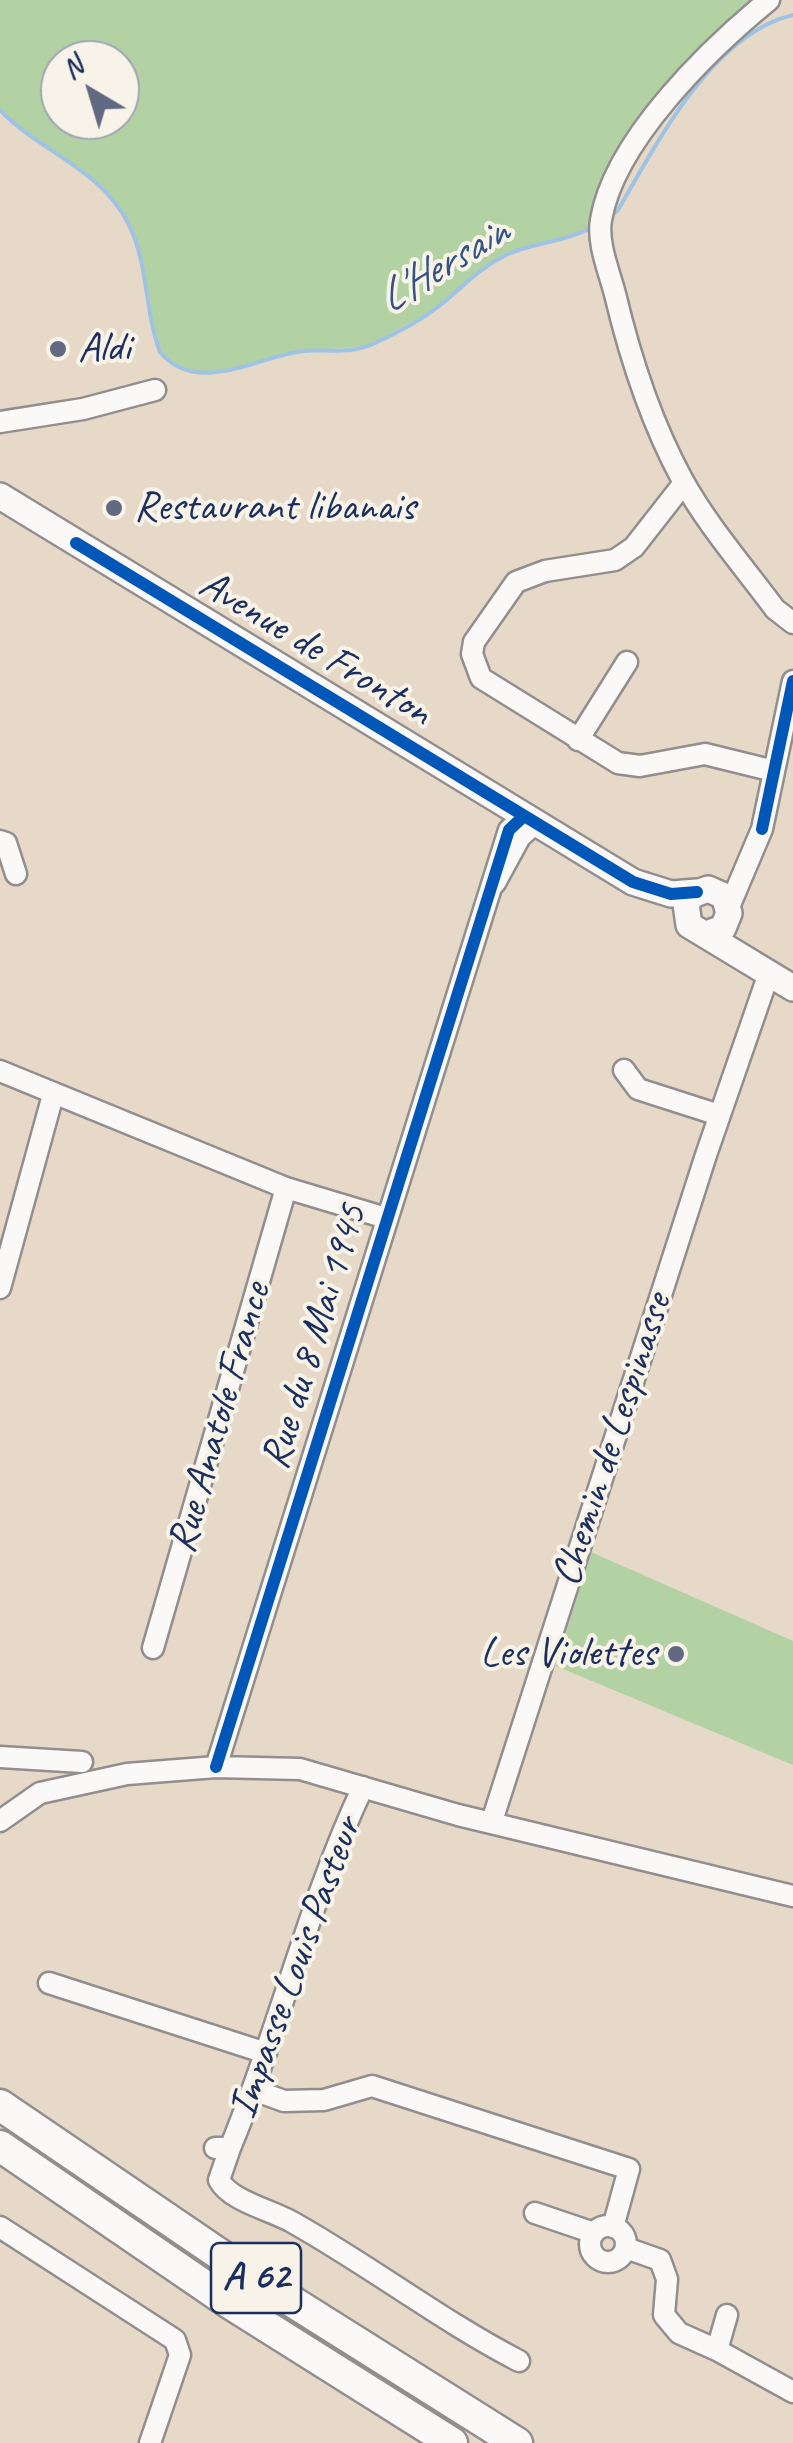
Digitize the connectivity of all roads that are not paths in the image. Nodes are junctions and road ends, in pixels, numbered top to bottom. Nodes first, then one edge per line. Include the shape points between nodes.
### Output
1 (769, 0) edge
2 (155, 390) dead end
3 (0, 422) edge
4 (684, 483) junction
5 (0, 496) edge
6 (0, 507) edge
7 (73, 542) junction
8 (793, 623) edge
9 (627, 662) dead end
10 (793, 682) edge
11 (578, 740) junction
12 (774, 772) junction
13 (524, 816) junction
14 (762, 829) junction
15 (0, 841) edge
16 (16, 874) dead end
17 (700, 891) junction
18 (685, 916) junction
19 (721, 922) junction
20 (781, 978) edge
21 (793, 988) edge
22 (624, 1070) dead end
23 (0, 1071) edge
24 (53, 1095) junction
25 (719, 1114) junction
26 (286, 1188) junction
27 (386, 1218) junction
28 (0, 1288) edge
29 (153, 1648) dead end
30 (0, 1757) edge
31 (28, 1757) junction
32 (82, 1762) dead end
33 (216, 1767) junction
34 (363, 1787) junction
35 (40, 1793) junction
36 (492, 1821) junction
37 (0, 1822) edge
38 (793, 1896) edge
39 (49, 1983) dead end
40 (266, 2054) junction
41 (254, 2090) junction
42 (0, 2106) edge
43 (0, 2146) edge
44 (534, 2213) dead end
45 (0, 2227) edge
46 (604, 2230) junction
47 (626, 2248) junction
48 (727, 2315) dead end
49 (717, 2350) junction
50 (519, 2361) dead end
51 (793, 2392) edge
52 (150, 2443) edge
53 (452, 2443) edge
54 (517, 2443) edge

1 - 4 street via 668,97 607,195 600,224 643,390
2 - 3 street
4 - 8 street via 775,609
4 - 11 street via 616,560 516,582 474,642 481,678
5 - 7 main road, Avenue de Fronton
6 - 7 main road, Avenue de Fronton
7 - 13 main road, Avenue de Fronton
9 - 11 street
10 - 12 street
11 - 12 street via 628,766 704,754
12 - 14 street
13 - 17 main road, Avenue de Fronton via 647,889
13 - 18 main road, Avenue de Fronton via 633,892
13 - 27 street, Rue du 8 Mai 1945 via 509,830
14 - 17 street via 739,867
14 - 19 street
15 - 16 street
17 - 18 main road via 686,904
17 - 19 main road via 719,893
18 - 19 main road via 692,929
19 - 20 main road
20 - 21 main road
20 - 25 street, Chemin de Lespinasse
22 - 25 street via 638,1088
23 - 24 street
24 - 26 street
24 - 28 street
25 - 36 street, Chemin de Lespinasse
26 - 27 street
26 - 29 street, Rue Anatole France
27 - 33 street, Rue du 8 Mai 1945
30 - 31 street
31 - 32 street
31 - 35 street
33 - 34 street via 300,1769
33 - 35 street via 127,1774
34 - 36 street
34 - 40 street, Impasse Louis Pasteur
35 - 37 street
36 - 38 street
39 - 40 street
40 - 41 street, Impasse Louis Pasteur
41 - 46 street via 284,2101 324,2100 372,2086 628,2169
41 - 50 street, Impasse Louis Pasteur via 223,2148 219,2180 230,2193 296,2224
42 - 54 highway, A 62
43 - 53 highway, A 62 via 231,2304
44 - 46 street
45 - 52 street via 175,2340 180,2355
46 - 47 street via 626,2238
46 - 47 street via 590,2244 594,2255 604,2262
47 - 49 street via 660,2260 667,2279 664,2316 679,2333
48 - 49 street
49 - 51 street

